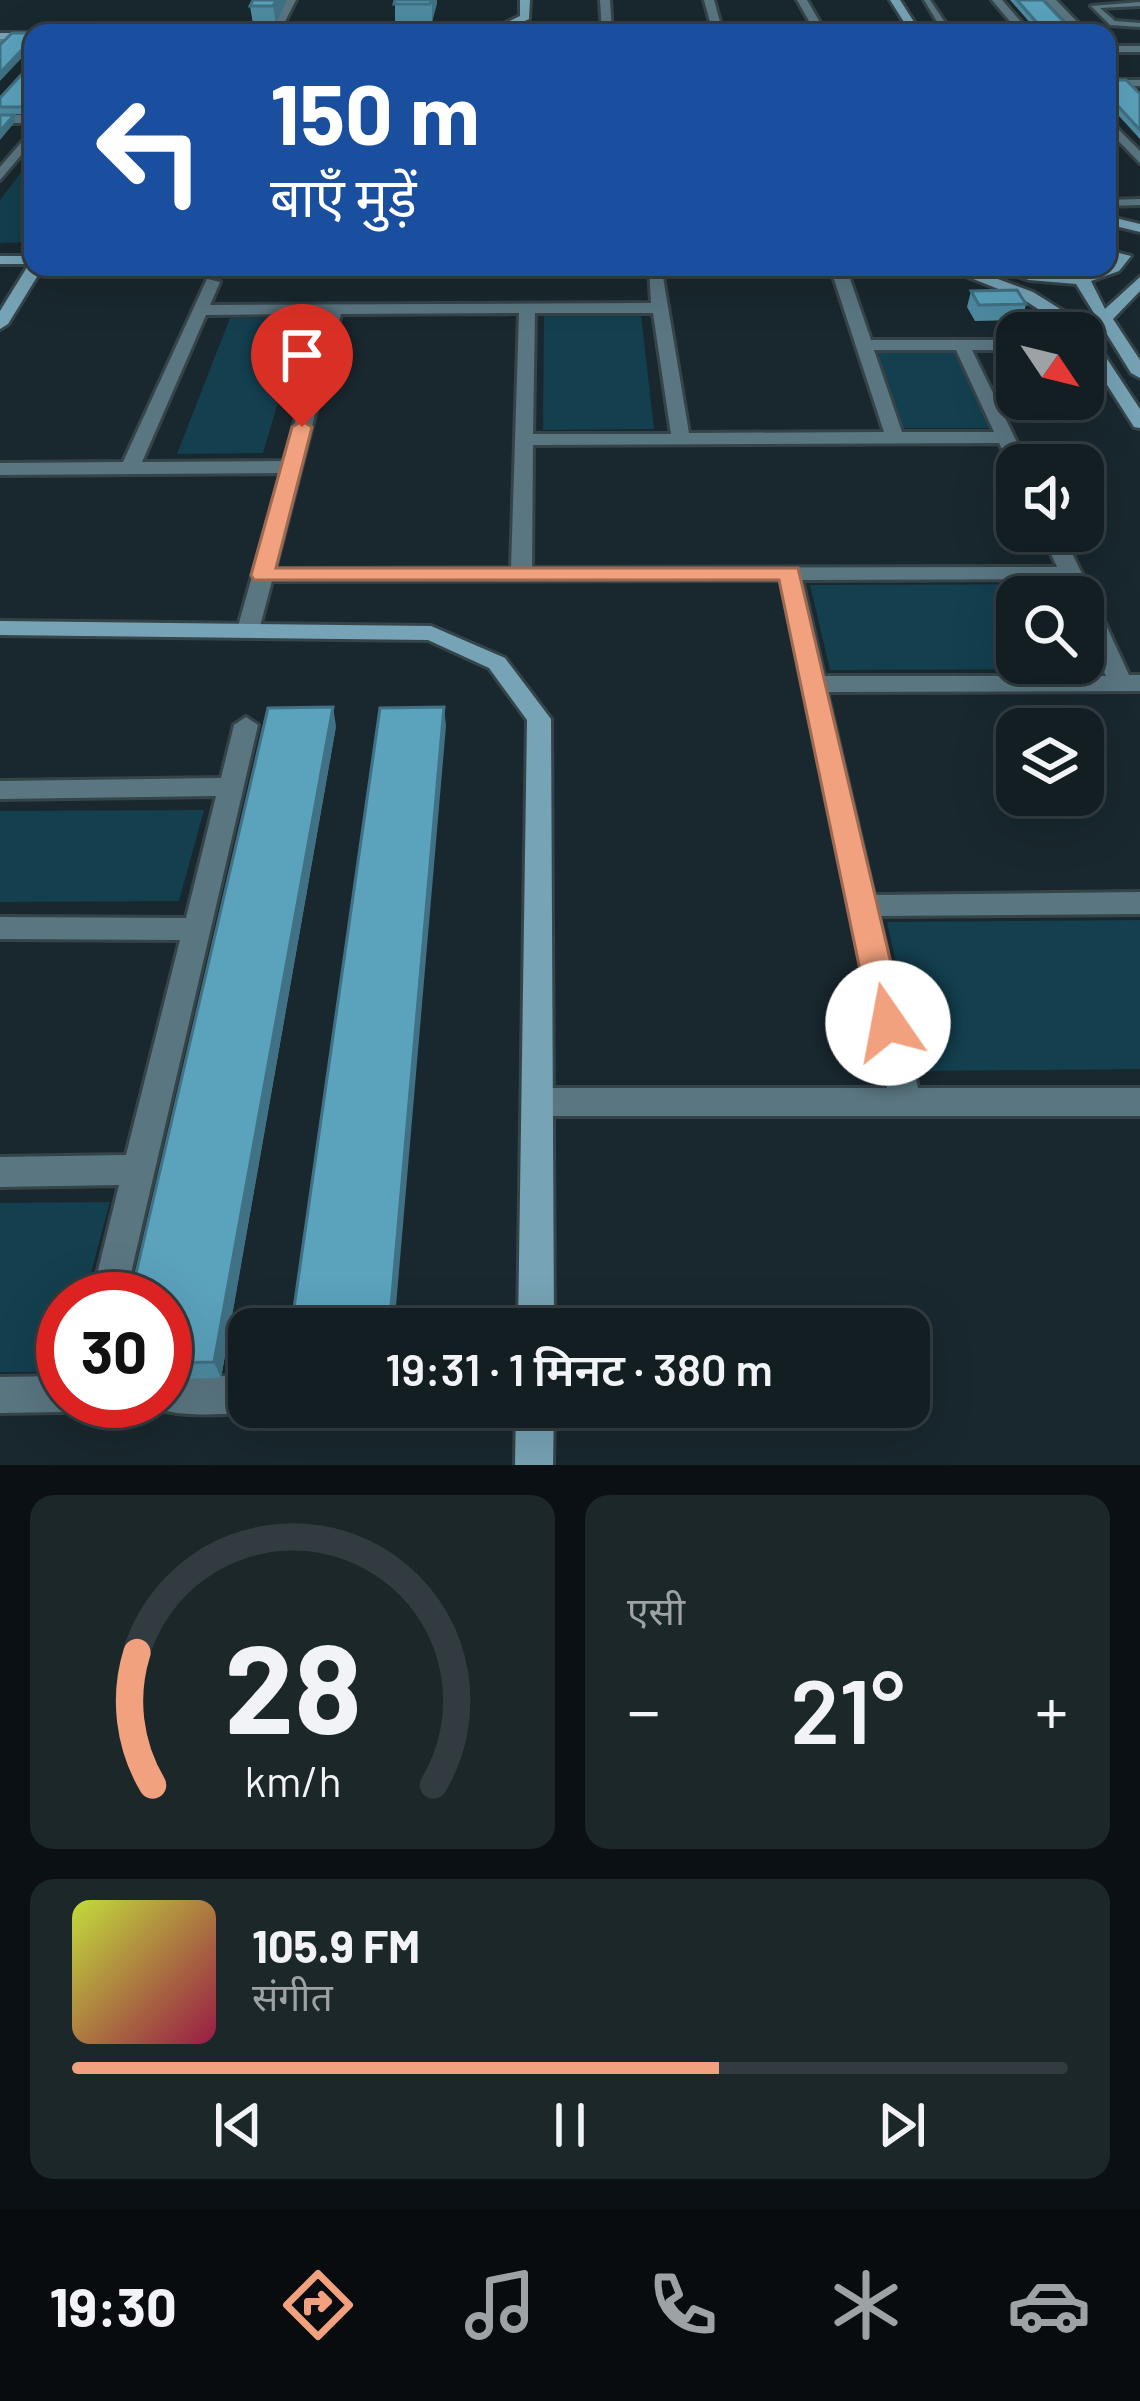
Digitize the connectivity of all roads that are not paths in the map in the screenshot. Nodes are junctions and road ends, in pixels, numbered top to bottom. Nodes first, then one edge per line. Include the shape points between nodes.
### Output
1 (879, 0) edge
2 (997, 0) edge
3 (1050, 0) edge
4 (1140, 4) edge
5 (1128, 12) dead end
6 (888, 16) dead end
7 (1018, 24) edge
8 (1074, 24) edge
9 (1140, 24) edge
10 (1116, 132) edge
11 (24, 145) edge
12 (1140, 159) edge
13 (0, 176) edge
14 (27, 276) edge
15 (656, 276) edge
16 (841, 276) edge
17 (975, 276) edge
18 (1041, 276) joint
19 (1092, 276) edge
20 (1083, 278) junction
21 (212, 282) dead end
22 (1140, 282) edge
23 (660, 308) junction
24 (334, 309) junction
25 (527, 309) junction
26 (199, 310) junction
27 (1052, 312) edge
28 (1067, 312) edge
29 (1100, 312) edge
30 (1104, 319) joint
31 (0, 324) edge
32 (864, 345) junction
33 (962, 346) junction
34 (996, 346) edge
35 (1104, 367) edge
36 (1140, 372) edge
37 (1140, 423) edge
38 (1006, 437) junction
39 (895, 438) junction
40 (681, 439) junction
41 (524, 440) junction
42 (1009, 444) edge
43 (292, 467) junction
44 (130, 468) junction
45 (0, 469) edge
46 (1061, 552) edge
47 (1071, 572) junction
48 (790, 573) junction
49 (262, 575) junction
50 (521, 576) junction
51 (1073, 576) edge
52 (0, 628) edge
53 (248, 630) junction
54 (1104, 635) edge
55 (1131, 683) edge
56 (814, 684) junction
57 (246, 725) dead end
58 (231, 787) junction
59 (0, 790) edge
60 (1140, 903) edge
61 (863, 906) junction
62 (0, 928) edge
63 (197, 929) junction
64 (905, 1101) junction
65 (538, 1102) junction
66 (1140, 1102) edge
67 (139, 1170) junction
68 (0, 1172) edge
69 (114, 1272) edge
70 (536, 1308) edge
71 (0, 1394) edge
72 (36, 1394) edge
73 (192, 1394) edge
74 (228, 1394) edge
75 (535, 1428) edge
76 (534, 1465) edge

1 - 6 main road
2 - 7 street
3 - 8 street
4 - 9 lane via 1094,6 1113,23
5 - 9 lane
10 - 12 street
11 - 13 street
14 - 31 main road
15 - 23 street
16 - 32 street
17 - 27 main road
18 - 20 main road
18 - 28 main road
19 - 20 main road
20 - 29 main road
21 - 26 street
22 - 30 main road
23 - 25 street
23 - 40 street
24 - 25 street
24 - 26 street
24 - 43 street
25 - 41 street
26 - 44 street
30 - 36 main road
32 - 33 street
32 - 39 street
33 - 34 street
33 - 38 street
35 - 37 main road
38 - 39 street
38 - 42 street
39 - 40 street
40 - 41 street
41 - 50 street
43 - 44 street
43 - 49 street
44 - 45 street
46 - 47 street
47 - 48 street
47 - 51 street
48 - 50 street
48 - 56 street
49 - 50 street
49 - 53 street
52 - 53 main road
53 - 65 main road via 431,633 497,663 539,718
54 - 55 street
55 - 56 street
56 - 61 street
57 - 58 street
58 - 59 street
58 - 63 street
60 - 61 street
61 - 64 street
62 - 63 street
63 - 67 street
64 - 65 street
64 - 66 street
65 - 70 main road
67 - 68 street
67 - 69 street
71 - 72 street
73 - 74 street
75 - 76 main road

